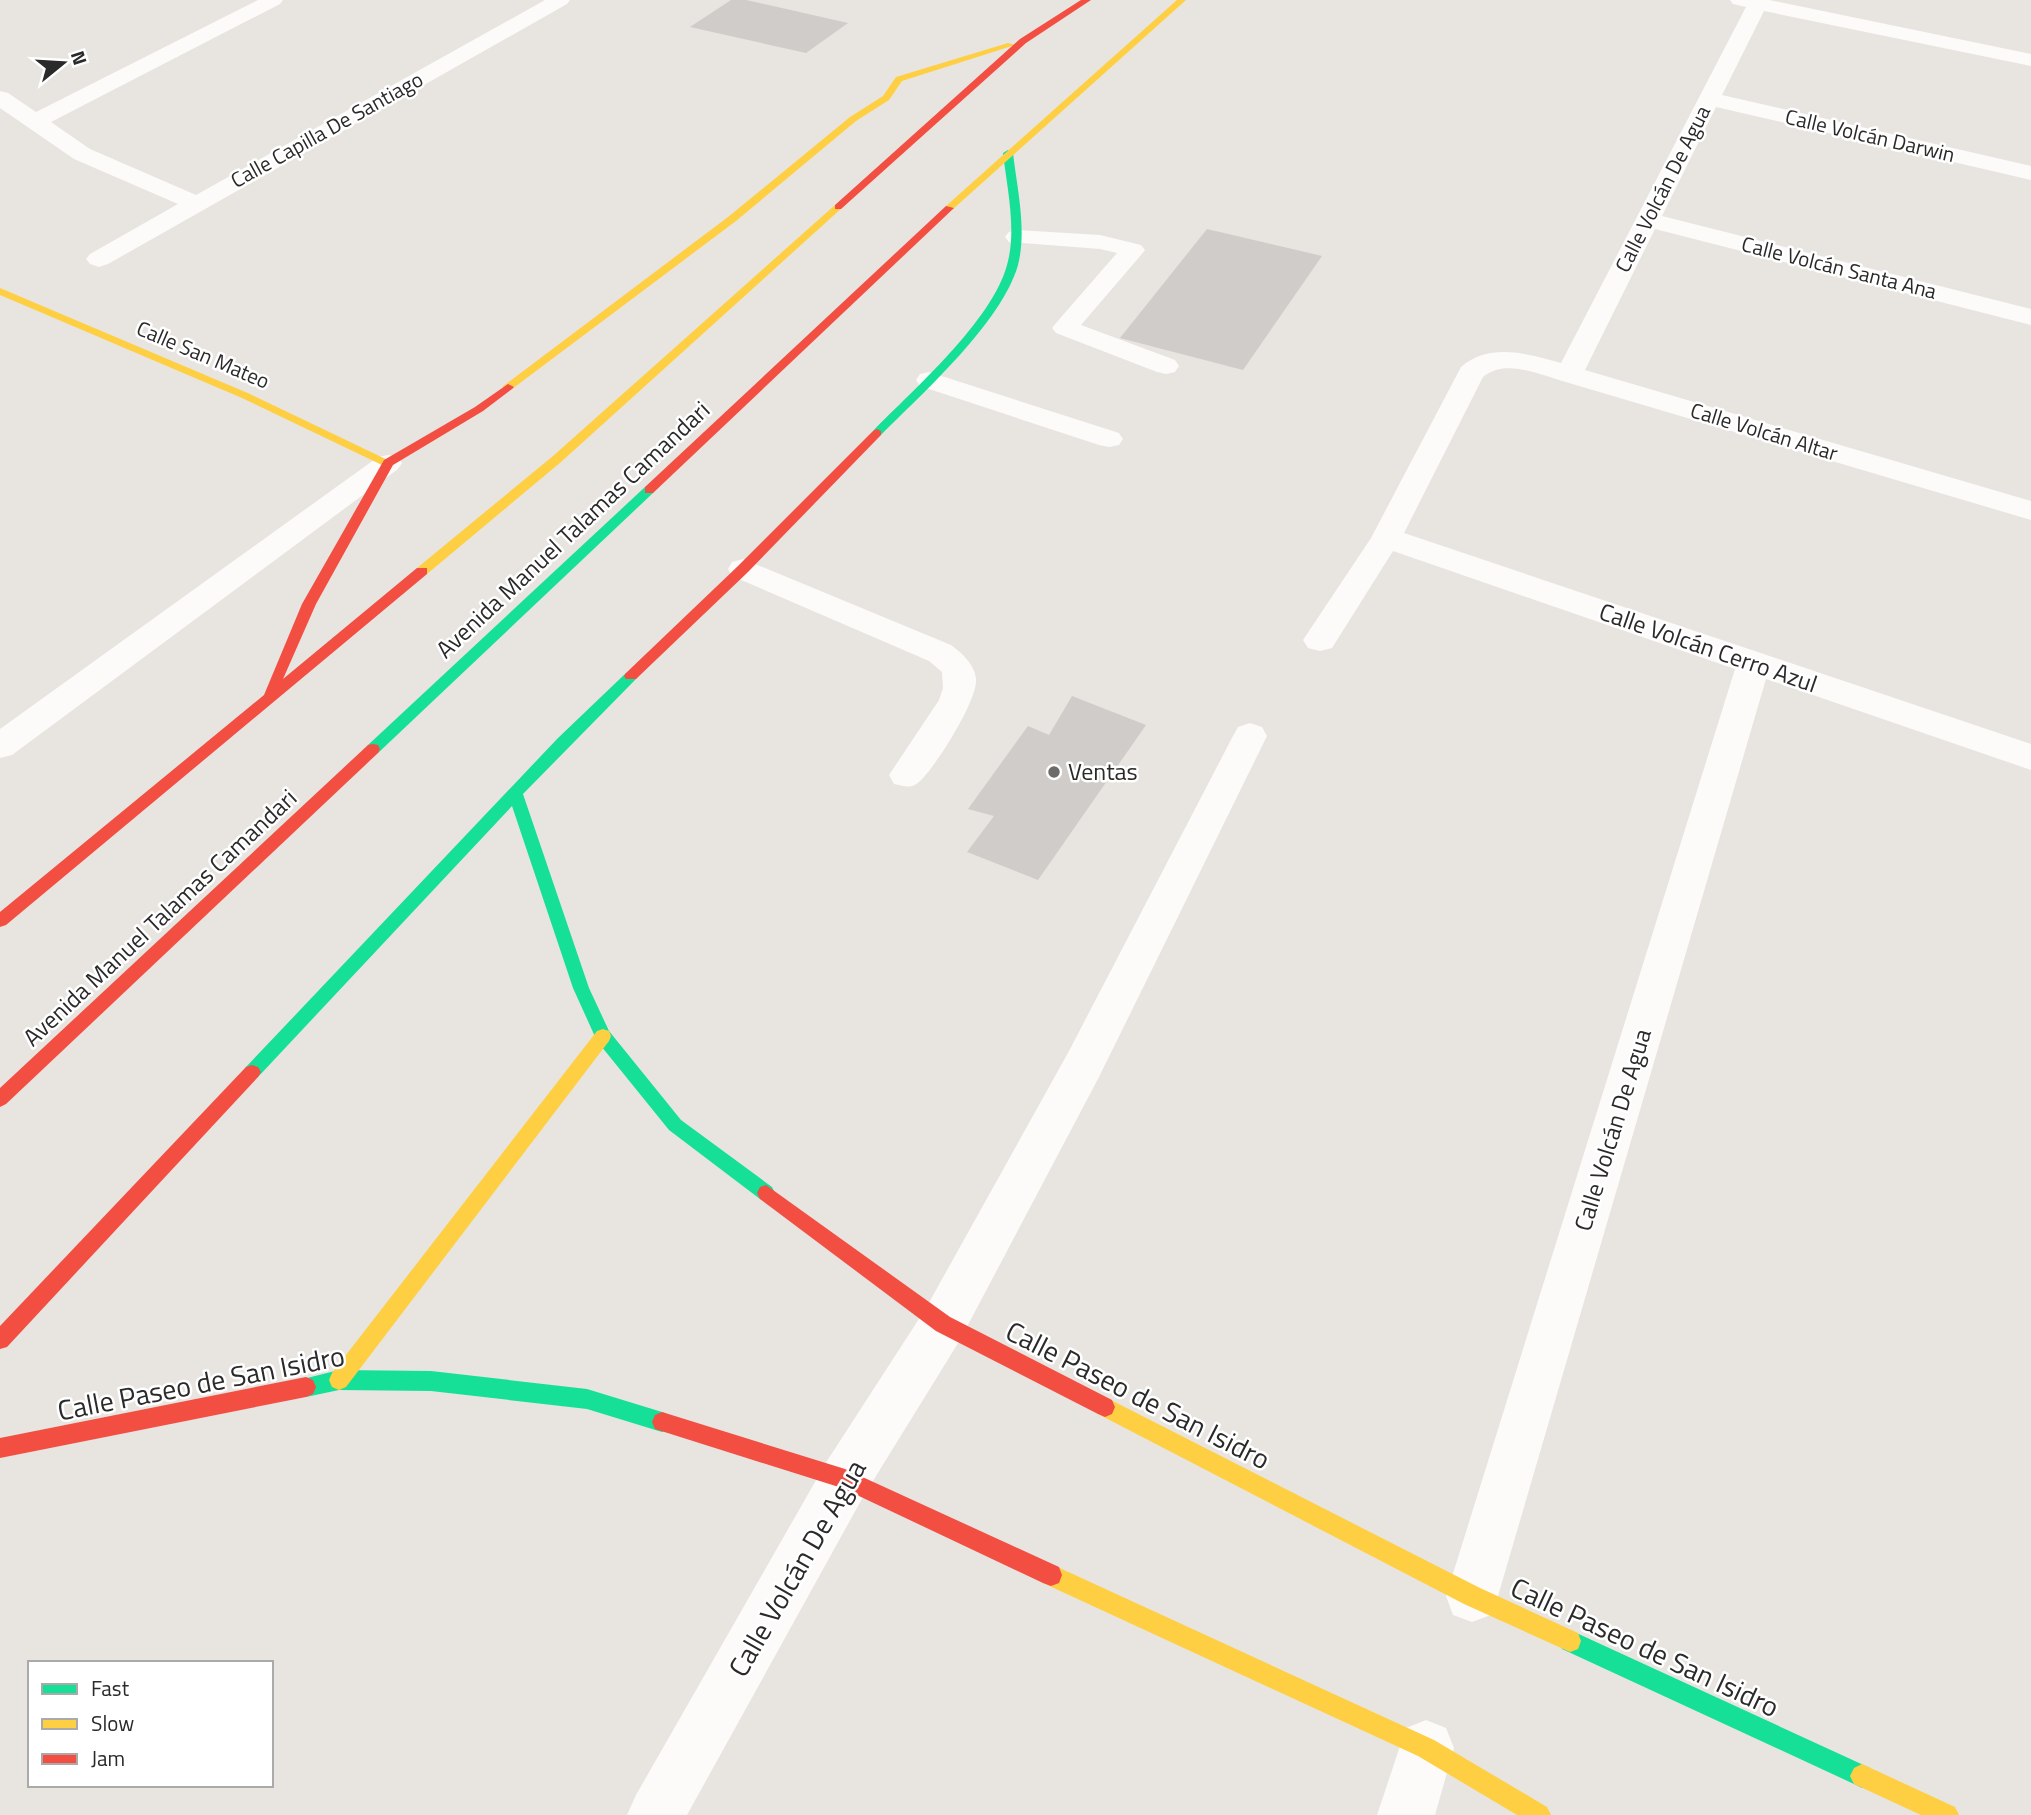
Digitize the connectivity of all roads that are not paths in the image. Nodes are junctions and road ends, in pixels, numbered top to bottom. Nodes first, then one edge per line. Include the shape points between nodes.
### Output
1 (274, 0) edge
2 (1087, 0) edge
3 (1149, 0) edge
4 (555, 1) edge
5 (1749, 2) edge
6 (1179, 3) edge
7 (1023, 41) junction
8 (2031, 60) edge
9 (0, 98) edge
10 (1709, 99) junction
11 (36, 121) junction
12 (1008, 153) junction
13 (2031, 173) edge
14 (196, 203) junction
15 (1647, 220) junction
16 (1017, 237) junction
17 (99, 259) dead end
18 (0, 290) edge
19 (2031, 317) edge
20 (1166, 366) dead end
21 (1569, 374) junction
22 (929, 380) junction
23 (1109, 439) dead end
24 (388, 463) junction
25 (2031, 511) edge
26 (1386, 538) junction
27 (743, 569) junction
28 (1320, 640) dead end
29 (1755, 663) junction
30 (267, 699) junction
31 (1250, 736) dead end
32 (0, 746) edge
33 (2031, 757) edge
34 (906, 775) dead end
35 (516, 795) junction
36 (0, 921) edge
37 (603, 1036) junction
38 (0, 1099) edge
39 (943, 1324) junction
40 (0, 1340) edge
41 (339, 1380) junction
42 (0, 1448) edge
43 (845, 1479) junction
44 (1472, 1597) junction
45 (1426, 1748) junction
46 (656, 1815) edge
47 (1406, 1815) edge
48 (1539, 1815) edge
49 (1947, 1815) edge

1 - 11 street
2 - 7 main road
3 - 6 main road
4 - 14 street, Calle Capilla De Santiago
5 - 8 street
5 - 10 street, Calle Volcán De Agua
6 - 12 main road, Avenida Manuel Talamas Camandari
7 - 24 main road via 899,79 886,98 556,352 479,409
7 - 30 main road via 557,459
9 - 11 street
10 - 13 street, Calle Volcán Darwin
10 - 15 street, Calle Volcán De Agua
11 - 14 street via 82,153
12 - 16 main road
12 - 38 main road, Avenida Manuel Talamas Camandari
14 - 17 street, Calle Capilla De Santiago
15 - 19 street, Calle Volcán Santa Ana
15 - 21 street, Calle Volcán De Agua
16 - 20 lane via 1100,242 1133,250 1065,328
16 - 22 main road via 1013,268 996,302
18 - 24 main road, Calle San Mateo
21 - 25 street, Calle Volcán Altar
21 - 26 street, Calle Volcán Altar via 1496,359 1479,364
22 - 23 lane
22 - 27 main road
24 - 30 main road via 309,604
24 - 32 lane
26 - 28 street
26 - 29 street, Calle Volcán Cerro Azul
27 - 34 lane via 940,653 955,664 961,681 954,703
27 - 35 main road via 563,742
29 - 33 street, Calle Volcán Cerro Azul
29 - 44 street, Calle Volcán De Agua
30 - 36 main road
31 - 39 street, Calle Volcán De Agua via 1084,1064
35 - 37 main road, Calle Paseo de San Isidro via 581,988
35 - 40 main road
37 - 39 main road, Calle Paseo de San Isidro via 676,1125
37 - 41 main road
39 - 43 street, Calle Volcán De Agua
39 - 44 main road, Calle Paseo de San Isidro
41 - 42 main road, Calle Paseo de San Isidro
41 - 43 main road, Calle Paseo de San Isidro via 431,1381 587,1399
43 - 45 main road, Calle Paseo de San Isidro
43 - 46 street, Calle Volcán De Agua
44 - 49 main road, Calle Paseo de San Isidro
45 - 47 street
45 - 48 main road, Calle Paseo de San Isidro

